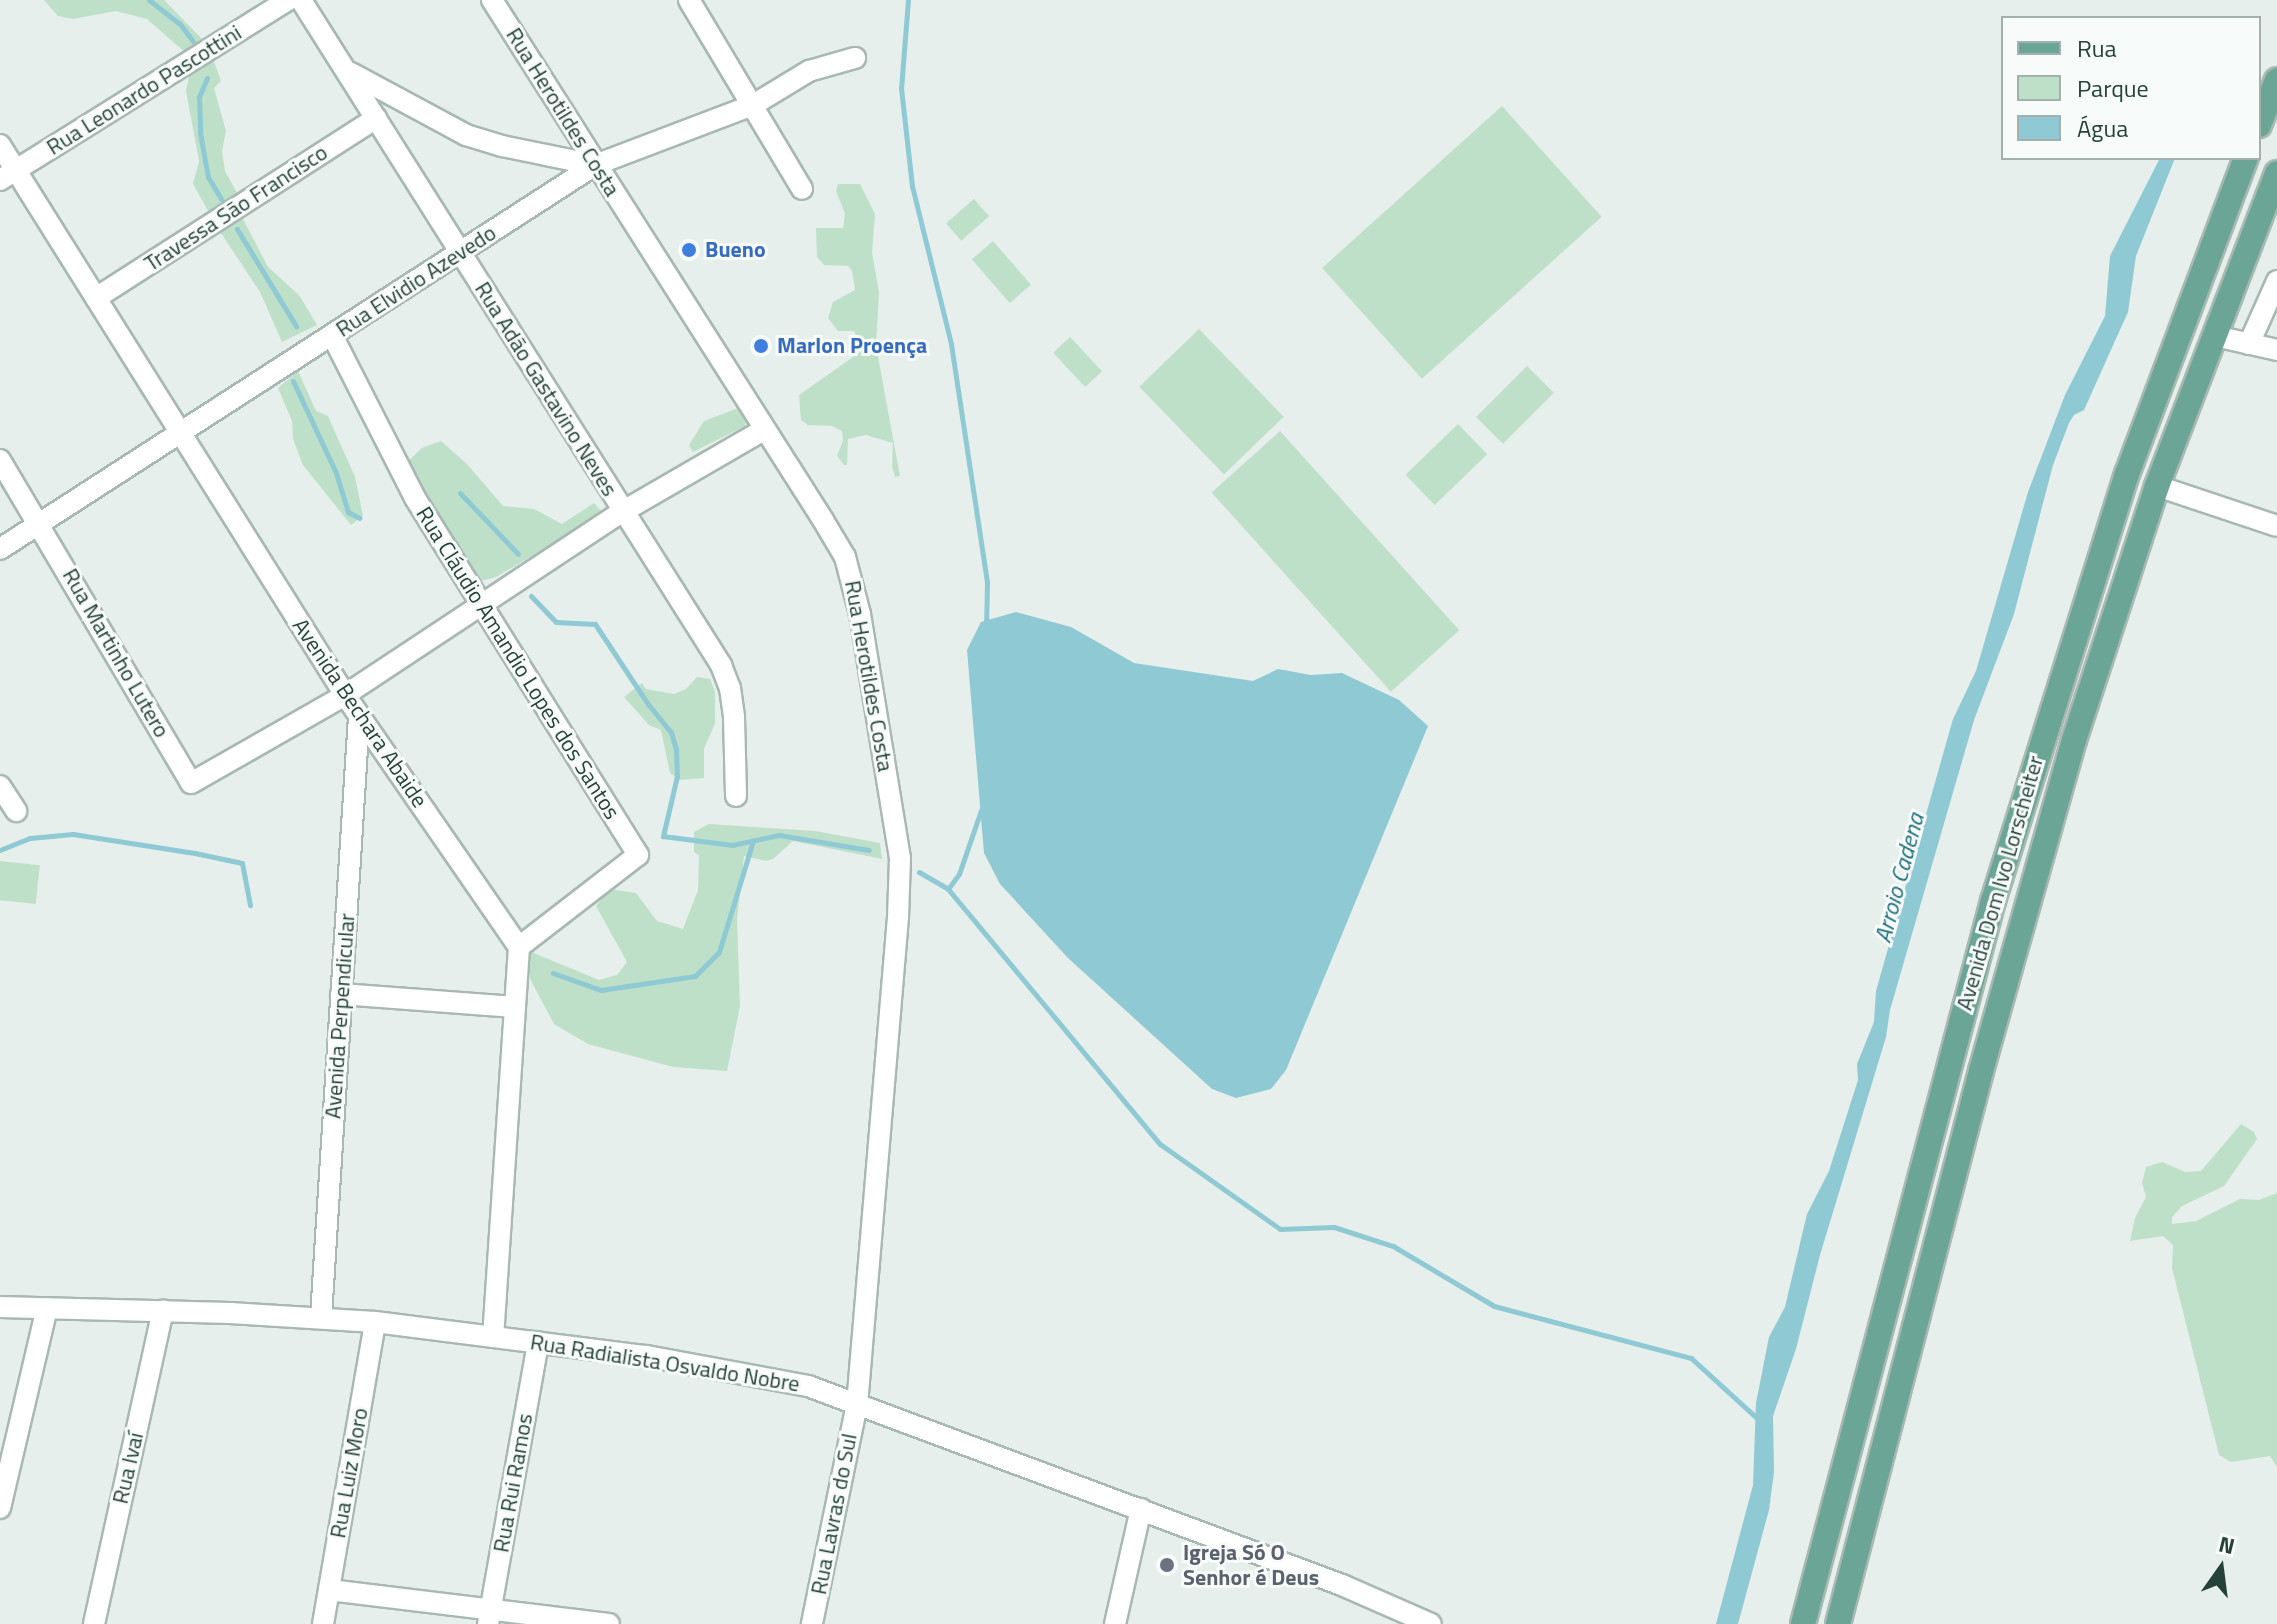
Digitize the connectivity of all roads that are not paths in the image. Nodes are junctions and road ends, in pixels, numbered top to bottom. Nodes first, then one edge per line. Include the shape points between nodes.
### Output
1 (288, 0) edge
2 (301, 0) edge
3 (492, 0) edge
4 (689, 0) edge
5 (855, 58) dead end
6 (347, 71) junction
7 (2277, 80) edge
8 (753, 105) junction
9 (376, 118) junction
10 (2261, 120) edge
11 (0, 145) edge
12 (2245, 160) edge
13 (595, 165) junction
14 (2277, 173) edge
15 (8, 175) edge
16 (802, 189) dead end
17 (461, 252) junction
18 (2277, 281) edge
19 (96, 298) junction
20 (332, 335) junction
21 (2215, 336) junction
22 (2249, 344) junction
23 (2277, 350) edge
24 (765, 429) junction
25 (180, 433) junction
26 (0, 460) edge
27 (2157, 486) junction
28 (622, 512) junction
29 (40, 523) junction
30 (2277, 526) edge
31 (0, 549) edge
32 (481, 605) junction
33 (345, 695) junction
34 (359, 716) junction
35 (0, 786) edge
36 (736, 796) dead end
37 (16, 811) dead end
38 (519, 947) junction
39 (341, 994) junction
40 (515, 1007) junction
41 (0, 1307) edge
42 (47, 1308) junction
43 (163, 1311) junction
44 (321, 1317) junction
45 (375, 1322) junction
46 (493, 1336) junction
47 (538, 1342) junction
48 (857, 1404) junction
49 (0, 1508) edge
50 (1141, 1509) junction
51 (329, 1590) junction
52 (490, 1617) edge
53 (94, 1624) edge
54 (323, 1624) edge
55 (609, 1624) edge
56 (812, 1624) edge
57 (1115, 1624) edge
58 (1431, 1624) edge
59 (1803, 1624) edge
60 (1838, 1624) edge

1 - 15 street, Rua Leonardo Pascottini
2 - 6 street, Rua Adão Gastavino Neves
3 - 13 street, Rua Herotildes Costa
4 - 8 street
5 - 8 street, Rua Elvidio Azevedo via 809,71
6 - 9 street, Rua Adão Gastavino Neves
6 - 13 street via 466,135
7 - 10 main road
8 - 13 street, Rua Elvidio Azevedo
8 - 16 street
9 - 17 street, Rua Adão Gastavino Neves
9 - 19 street, Travessa São Francisco
11 - 15 street, Avenida Bechara Abaide
12 - 59 main road, Avenida Dom Ivo Lorscheiter via 2127,474 1993,901
13 - 17 street, Rua Elvidio Azevedo
13 - 24 street, Rua Herotildes Costa
14 - 21 main road, Avenida Dom Ivo Lorscheiter
15 - 19 street, Avenida Bechara Abaide
17 - 20 street, Rua Elvidio Azevedo
17 - 28 street, Rua Adão Gastavino Neves
18 - 22 street
19 - 25 street, Avenida Bechara Abaide
20 - 25 street, Rua Elvidio Azevedo
20 - 32 street, Rua Cláudio Amandio Lopes dos Santos via 415,498
21 - 22 street
21 - 27 main road, Avenida Dom Ivo Lorscheiter
22 - 23 street
24 - 28 street
24 - 48 street, Rua Herotildes Costa via 851,574 900,858
25 - 29 street, Rua Elvidio Azevedo
25 - 33 street, Avenida Bechara Abaide
26 - 29 street, Rua Martinho Lutero
27 - 30 street
27 - 60 main road, Avenida Dom Ivo Lorscheiter via 2074,740 2014,951
28 - 32 street
28 - 36 street, Rua Adão Gastavino Neves via 721,665 730,688
29 - 31 street, Rua Elvidio Azevedo
29 - 33 street, Rua Martinho Lutero via 191,783
32 - 33 street
32 - 38 street, Rua Cláudio Amandio Lopes dos Santos via 638,855
33 - 34 street, Avenida Bechara Abaide
34 - 38 street, Avenida Bechara Abaide
34 - 39 street, Avenida Perpendicular
35 - 37 street
38 - 40 street
39 - 40 street
39 - 44 street, Avenida Perpendicular
40 - 46 street
41 - 42 street, Rua Radialista Osvaldo Nobre
42 - 43 street, Rua Radialista Osvaldo Nobre
42 - 49 street
43 - 44 street, Rua Radialista Osvaldo Nobre
43 - 53 street, Rua Ivaí
44 - 45 street, Rua Radialista Osvaldo Nobre
45 - 46 street, Rua Radialista Osvaldo Nobre
45 - 51 street, Rua Luiz Moro
46 - 47 street, Rua Radialista Osvaldo Nobre
47 - 48 street, Rua Radialista Osvaldo Nobre via 745,1373 808,1386
47 - 52 street, Rua Rui Ramos
48 - 50 street, Rua Radialista Osvaldo Nobre
48 - 56 street, Rua Lavras do Sul
50 - 57 street
50 - 58 street, Rua Radialista Osvaldo Nobre
51 - 52 street
51 - 54 street, Rua Luiz Moro
52 - 55 street

